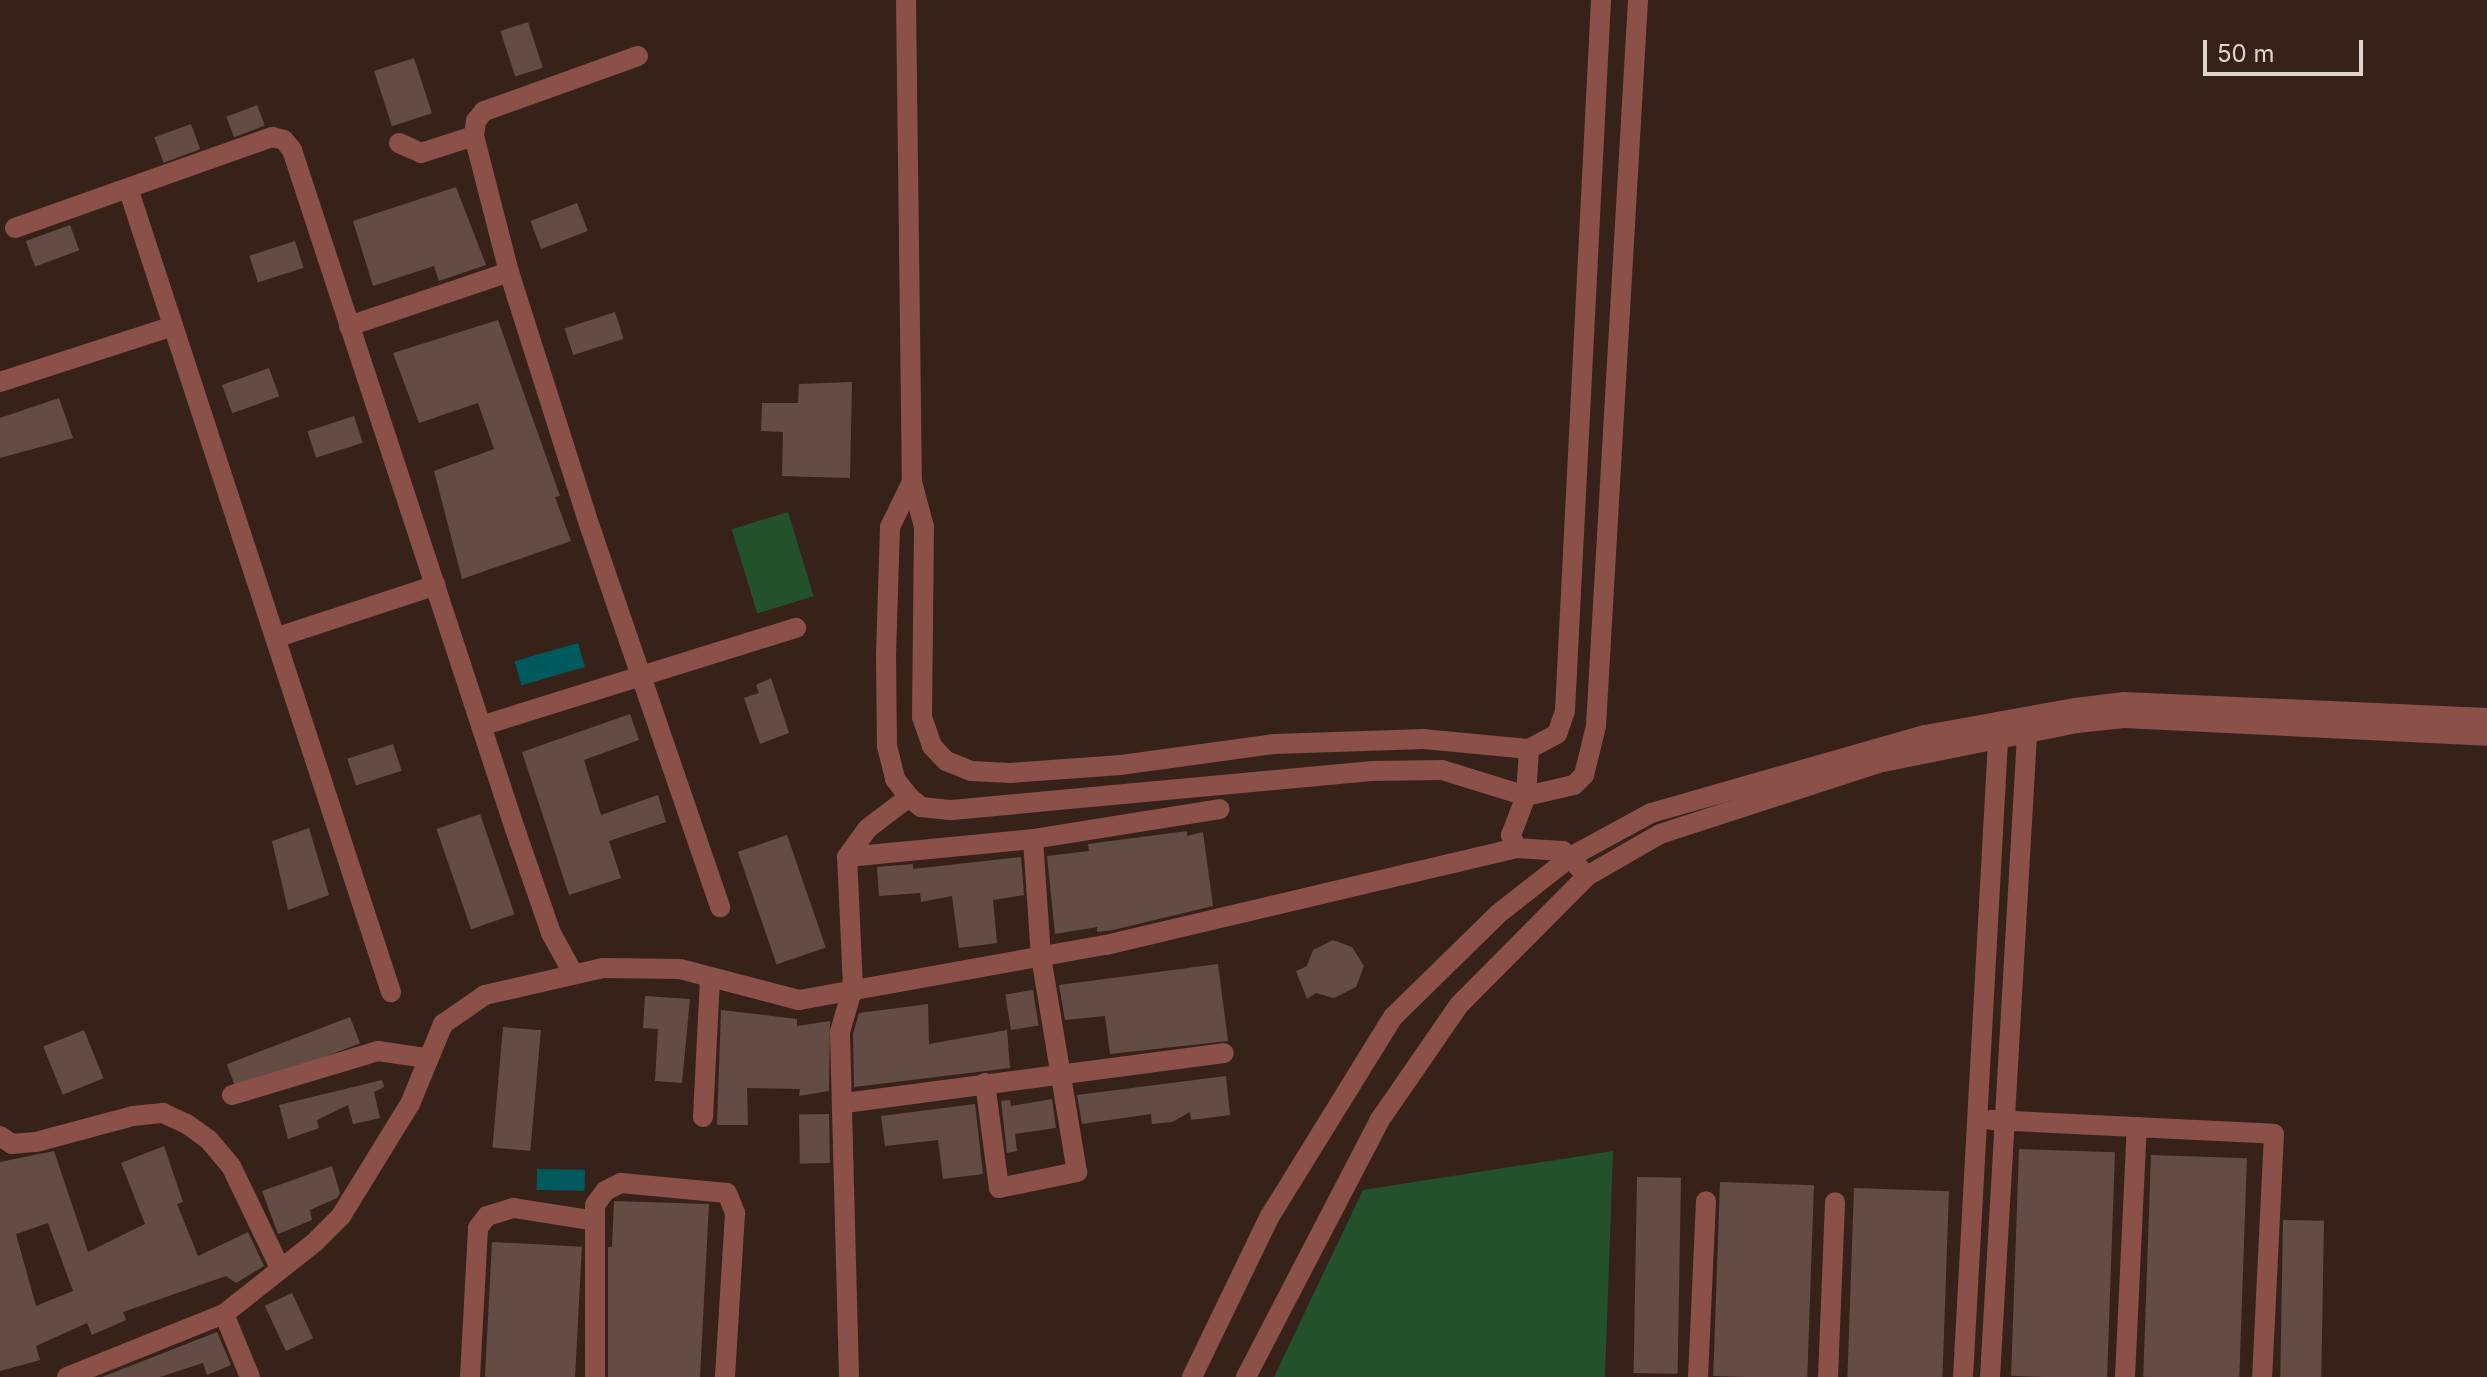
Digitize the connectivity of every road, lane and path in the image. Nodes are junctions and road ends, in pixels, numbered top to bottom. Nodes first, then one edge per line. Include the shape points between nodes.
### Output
1 (906, 0) edge
2 (1601, 0) edge
3 (1638, 0) edge
4 (638, 56) dead end
5 (474, 136) junction
6 (399, 143) dead end
7 (129, 191) junction
8 (15, 228) dead end
9 (509, 272) junction
10 (173, 326) junction
11 (349, 326) junction
12 (0, 382) edge
13 (912, 482) junction
14 (436, 585) junction
15 (796, 628) dead end
16 (278, 637) junction
17 (644, 676) junction
18 (2487, 718) edge
19 (2027, 722) junction
20 (484, 725) junction
21 (1999, 728) junction
22 (2487, 736) edge
23 (1529, 749) junction
24 (1526, 796) junction
25 (909, 797) junction
26 (1220, 809) dead end
27 (1033, 839) junction
28 (1516, 848) junction
29 (1572, 856) junction
30 (847, 857) junction
31 (1587, 876) junction
32 (720, 907) dead end
33 (1041, 957) junction
34 (565, 975) junction
35 (710, 978) junction
36 (853, 987) junction
37 (391, 992) dead end
38 (1224, 1053) dead end
39 (426, 1058) junction
40 (1060, 1072) junction
41 (985, 1083) junction
42 (232, 1095) dead end
43 (845, 1103) junction
44 (703, 1117) dead end
45 (1975, 1119) junction
46 (2003, 1121) junction
47 (2137, 1127) junction
48 (0, 1136) edge
49 (1706, 1201) dead end
50 (1835, 1202) dead end
51 (595, 1221) junction
52 (280, 1268) junction
53 (224, 1314) junction
54 (107, 1370) edge
55 (67, 1377) edge
56 (250, 1377) edge
57 (470, 1377) edge
58 (595, 1377) edge
59 (725, 1377) edge
60 (849, 1377) edge
61 (1192, 1377) edge
62 (1246, 1377) edge
63 (1698, 1377) edge
64 (1828, 1377) edge
65 (1963, 1377) edge
66 (1990, 1377) edge
67 (2125, 1377) edge
68 (2262, 1377) edge

1 - 13 street
2 - 23 street via 1565,711 1557,734
3 - 24 street via 1596,726 1584,775 1574,785
4 - 5 street via 484,111
5 - 6 street via 421,153
5 - 9 street
7 - 8 street
7 - 10 street
7 - 11 street via 138,182 272,137 284,140 292,150
9 - 11 street
9 - 17 street
10 - 12 street
10 - 16 street
11 - 14 street
13 - 23 street via 924,527 922,717 932,746 946,761 971,771 1010,773 1274,744 1424,739
13 - 25 street via 890,527 886,654 887,746 895,779
14 - 16 street
14 - 20 street
15 - 17 street
16 - 37 street
17 - 20 street
17 - 32 street
18 - 19 street via 2123,702
19 - 21 street
19 - 22 street via 2124,718
19 - 46 street
20 - 34 street
21 - 29 street via 1887,745 1651,813
21 - 31 street via 1660,834
21 - 45 street
23 - 24 street
24 - 25 street via 1442,770 1371,771 952,810 921,807
24 - 28 street via 1511,835
25 - 30 street via 867,829
26 - 27 street
27 - 30 street
27 - 33 street
28 - 29 street
28 - 33 street
29 - 31 street
29 - 61 street via 1498,914 1393,1017 1270,1216
30 - 36 street
31 - 62 street via 1459,1005 1379,1121
33 - 36 street
33 - 40 street
34 - 35 street via 603,968 680,969
34 - 39 street via 485,995 443,1024
35 - 36 street via 782,999
35 - 44 street
36 - 43 street via 840,1032
38 - 40 street
39 - 42 street via 378,1051
39 - 52 street via 410,1104 341,1216
40 - 41 street
40 - 41 street via 1077,1172 999,1188
41 - 43 street
43 - 60 street
45 - 46 street
45 - 65 street
46 - 47 street
46 - 66 street
47 - 67 street
47 - 68 street via 2274,1134
48 - 52 street via 12,1144 36,1142 163,1113 187,1124 231,1166
49 - 63 street
50 - 64 street
51 - 57 street via 514,1208 487,1216 478,1228
51 - 58 street
51 - 59 street via 595,1205 605,1191 621,1183 727,1193 735,1213
52 - 53 street
53 - 54 street
53 - 56 street
54 - 55 street

